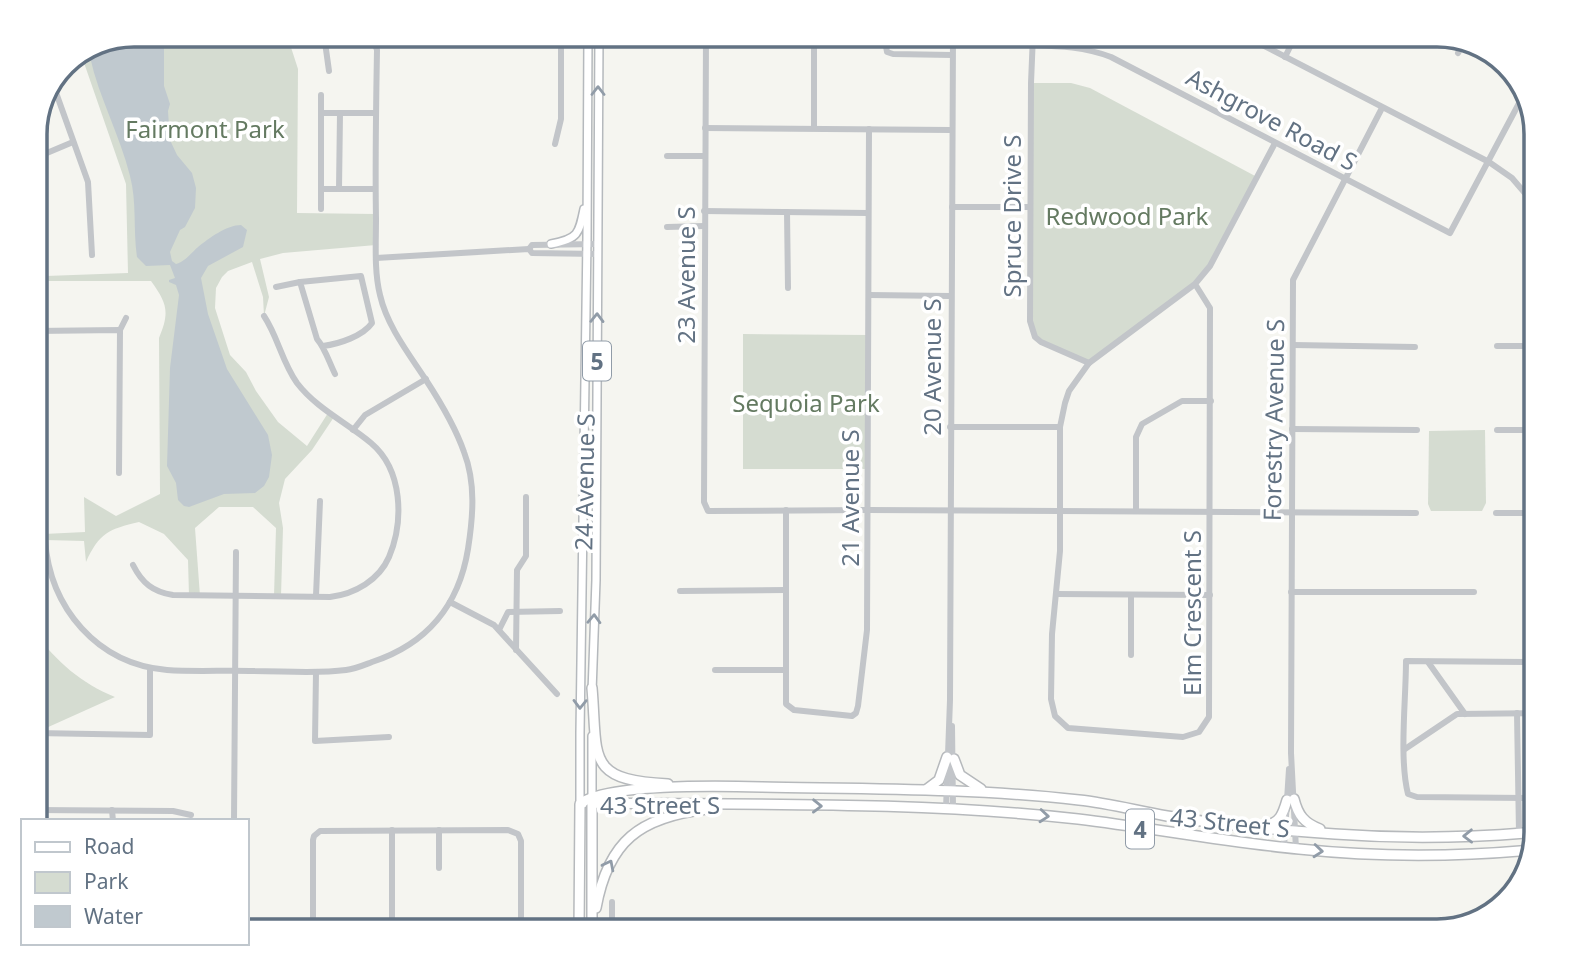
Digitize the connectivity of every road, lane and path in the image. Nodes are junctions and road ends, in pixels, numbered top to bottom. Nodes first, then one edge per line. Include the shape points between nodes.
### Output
1 (325, 47) edge
2 (376, 47) edge
3 (561, 47) edge
4 (588, 47) edge
5 (599, 47) edge
6 (706, 47) edge
7 (814, 47) edge
8 (886, 47) edge
9 (952, 47) edge
10 (1032, 47) edge
11 (1071, 47) edge
12 (1265, 47) edge
13 (1290, 47) edge
14 (1460, 50) edge
15 (1458, 53) dead end
16 (952, 55) junction
17 (1285, 57) junction
18 (328, 71) dead end
19 (57, 95) edge
20 (321, 95) dead end
21 (1518, 105) edge
22 (1382, 108) junction
23 (321, 113) junction
24 (340, 113) junction
25 (376, 113) junction
26 (705, 128) junction
27 (814, 128) junction
28 (869, 129) junction
29 (951, 130) junction
30 (74, 142) junction
31 (1275, 143) junction
32 (555, 144) dead end
33 (47, 153) edge
34 (667, 156) dead end
35 (705, 156) junction
36 (1489, 163) junction
37 (1345, 179) junction
38 (321, 188) junction
39 (339, 188) junction
40 (375, 189) junction
41 (1524, 192) edge
42 (588, 194) junction
43 (952, 207) junction
44 (1030, 208) junction
45 (321, 209) dead end
46 (704, 211) junction
47 (787, 212) junction
48 (868, 213) junction
49 (704, 226) junction
50 (667, 227) dead end
51 (551, 244) junction
52 (587, 244) junction
53 (598, 244) junction
54 (528, 249) junction
55 (587, 254) junction
56 (598, 254) junction
57 (92, 256) dead end
58 (376, 258) junction
59 (300, 282) junction
60 (1195, 284) junction
61 (276, 287) dead end
62 (788, 288) dead end
63 (380, 295) junction
64 (869, 295) junction
65 (950, 296) junction
66 (366, 300) junction
67 (264, 316) dead end
68 (126, 318) dead end
69 (120, 330) junction
70 (47, 331) edge
71 (1293, 345) junction
72 (323, 346) junction
73 (1497, 346) dead end
74 (1524, 346) edge
75 (1415, 347) dead end
76 (1088, 363) junction
77 (335, 374) dead end
78 (426, 379) junction
79 (1211, 401) junction
80 (1060, 427) junction
81 (950, 428) junction
82 (1292, 429) junction
83 (353, 430) junction
84 (1417, 430) dead end
85 (1497, 430) dead end
86 (1524, 430) edge
87 (119, 473) dead end
88 (526, 497) dead end
89 (320, 501) dead end
90 (786, 510) junction
91 (869, 510) junction
92 (1060, 510) junction
93 (1136, 511) junction
94 (950, 512) junction
95 (1211, 512) junction
96 (1291, 512) junction
97 (1416, 513) dead end
98 (1496, 513) dead end
99 (1524, 513) edge
100 (236, 552) dead end
101 (47, 560) edge
102 (132, 565) dead end
103 (680, 590) dead end
104 (785, 590) junction
105 (1291, 592) junction
106 (1474, 592) dead end
107 (1056, 594) junction
108 (1131, 595) junction
109 (1210, 595) junction
110 (236, 596) junction
111 (316, 596) junction
112 (450, 601) junction
113 (516, 611) junction
114 (560, 611) dead end
115 (499, 631) junction
116 (516, 650) junction
117 (1131, 655) dead end
118 (1429, 662) junction
119 (1524, 662) edge
120 (150, 668) junction
121 (715, 670) dead end
122 (785, 670) junction
123 (235, 671) junction
124 (316, 672) junction
125 (592, 688) junction
126 (557, 694) dead end
127 (1465, 713) junction
128 (1517, 713) junction
129 (1524, 713) edge
130 (47, 733) edge
131 (389, 737) dead end
132 (1405, 749) junction
133 (950, 758) junction
134 (700, 785) junction
135 (762, 787) junction
136 (925, 789) junction
137 (950, 790) junction
138 (989, 793) junction
139 (1518, 798) junction
140 (1524, 798) edge
141 (592, 800) junction
142 (1290, 800) junction
143 (580, 804) junction
144 (754, 805) junction
145 (950, 809) junction
146 (47, 810) edge
147 (112, 810) junction
148 (191, 815) dead end
149 (113, 819) edge
150 (234, 819) edge
151 (1256, 827) junction
152 (1290, 829) junction
153 (439, 830) junction
154 (392, 831) junction
155 (1519, 833) junction
156 (1524, 833) edge
157 (1335, 834) junction
158 (1284, 847) junction
159 (1296, 849) junction
160 (1522, 850) edge
161 (439, 868) dead end
162 (612, 902) dead end
163 (313, 919) edge
164 (392, 919) edge
165 (521, 919) edge
166 (579, 919) edge
167 (592, 919) edge
168 (595, 919) edge
169 (612, 919) edge

1 - 18 street
2 - 25 street
3 - 32 street via 561,119
4 - 42 main road, 24 Avenue S / 5
53 -> 5 main road, 24 Avenue S / 5
6 - 26 street, 23 Avenue S
7 - 27 street
8 - 16 street via 893,54
9 - 16 street, 20 Avenue S
10 - 44 street, Spruce Drive S
11 - 31 street, Ashgrove Road S via 1111,57
12 - 17 street
13 - 17 street
14 - 15 street
16 - 29 street, 20 Avenue S
17 - 22 street
19 - 30 street
20 - 23 street
21 - 36 street
22 - 36 street
22 - 37 street, Forestry Avenue S
23 - 24 street
23 - 38 street
24 - 25 street
24 - 39 street
25 - 40 street
26 - 27 street
26 - 35 street, 23 Avenue S
27 - 28 street
28 - 29 street
28 - 48 street, 21 Avenue S
29 - 43 street, 20 Avenue S
30 - 33 street
30 - 57 street via 88,182
31 - 37 street, Ashgrove Road S
31 - 60 street via 1210,266
34 - 35 street
35 - 46 street, 23 Avenue S
36 - 37 street, Ashgrove Road S via 1450,233
36 - 41 street
37 - 71 street, Forestry Avenue S via 1293,280
38 - 39 street
38 - 45 street
39 - 40 street
40 - 58 street
42 - 51 main road via 575,237
42 - 52 main road, 24 Avenue S / 5
43 - 44 street
43 - 65 street, 20 Avenue S
44 - 76 street, Spruce Drive S via 1032,329 1041,342
46 - 47 street
46 - 49 street, 23 Avenue S
47 - 48 street
47 - 62 street
48 - 64 street, 21 Avenue S
49 - 50 street
49 - 90 street, 23 Avenue S via 705,508 711,513
51 - 52 street
51 - 54 street via 532,244
52 - 53 street
52 - 55 main road, 24 Avenue S / 5
53 - 56 main road, 24 Avenue S / 5
54 - 55 street via 532,253
54 - 58 street
55 - 56 street
55 -> 143 main road, 24 Avenue S / 5
125 -> 56 main road, 24 Avenue S / 5
58 - 63 street
59 - 61 street
59 - 66 street via 361,276
59 - 72 street
60 - 76 street
60 - 79 street, Elm Crescent S via 1210,308
63 - 66 street
63 - 78 street via 390,322
64 - 65 street
64 - 91 street, 21 Avenue S
65 - 81 street, 20 Avenue S
66 - 72 street via 372,323 368,329
67 - 83 street via 295,380 321,408
68 - 69 street
69 - 70 street
69 - 87 street
71 - 75 street
71 - 82 street, Forestry Avenue S
72 - 77 street
73 - 74 street
76 - 80 street, Elm Crescent S via 1069,391
78 - 83 street via 365,415
78 - 112 street via 466,455 473,495 464,571
79 - 93 street via 1182,401 1142,424 1136,437
79 - 95 street, Elm Crescent S
80 - 81 street
80 - 92 street, Elm Crescent S
81 - 94 street, 20 Avenue S
82 - 84 street
82 - 96 street, Forestry Avenue S
83 - 111 street via 380,452 391,470 398,496 396,532 386,562 373,579 346,594
85 - 86 street
88 - 113 street via 526,556 517,570
89 - 111 street
90 - 91 street
90 - 104 street
91 - 94 street
91 - 122 street, 21 Avenue S via 867,630 856,713 848,716 788,707
92 - 93 street
92 - 94 street
92 - 107 street, Elm Crescent S
93 - 95 street
94 - 133 street, 20 Avenue S
95 - 96 street
95 - 109 street, Elm Crescent S
96 - 97 street
96 - 105 street, Forestry Avenue S
98 - 99 street
100 - 110 street
101 - 120 street via 56,590 85,633 106,650
102 - 110 street via 145,583 163,594
103 - 104 street
104 - 122 street
105 - 106 street
105 - 142 street, Forestry Avenue S
107 - 108 street
107 - 109 street, Elm Crescent S via 1051,699 1061,723 1077,730 1183,737 1199,732 1209,717
108 - 109 street
108 - 117 street
110 - 111 street
110 - 123 street
112 - 115 street
112 - 124 street via 438,622 401,650 348,670
113 - 114 street
113 - 115 street via 508,612
113 - 116 street
115 - 116 street
116 - 126 street
118 - 119 street
118 - 127 street
118 - 132 street via 1406,662
120 - 123 street
120 - 130 street via 150,735
121 - 122 street
123 - 124 street
123 - 150 street
124 - 131 street via 315,741
125 - 134 highway via 598,757 610,772 633,781
125 - 141 main road, 24 Avenue S / 5
127 - 128 street
127 - 132 street
128 - 129 street
128 - 139 street
132 - 139 street via 1408,794
133 - 136 highway via 939,780
133 - 137 street, 20 Avenue S
133 - 138 highway via 960,775
134 - 135 highway, 43 Street S / 4
134 - 141 highway, 43 Street S / 4
135 - 136 highway, 43 Street S / 4
135 - 144 highway
136 - 137 highway, 43 Street S / 4
137 - 138 highway, 43 Street S / 4
137 - 145 street, 20 Avenue S
138 - 151 highway, 43 Street S / 4 via 1081,800
139 - 140 street
139 - 155 street
141 - 143 highway, 43 Street S / 4
141 - 144 highway, 43 Street S / 4
141 - 167 highway
142 - 151 highway via 1277,822
142 - 152 street, Forestry Avenue S
142 - 157 highway via 1305,821
143 - 166 highway
144 -> 145 highway, 43 Street S / 4
168 -> 144 highway via 604,874 635,831 673,814
145 -> 158 highway, 43 Street S / 4 via 1079,819
146 - 147 street
147 - 148 street
147 - 149 street
151 - 152 highway, 43 Street S / 4
152 - 157 highway, 43 Street S / 4
152 - 158 street, Forestry Avenue S
152 - 159 street, Forestry Avenue S
153 - 154 street
153 - 161 street
153 - 165 street via 518,834
154 - 163 street via 316,833
154 - 164 street
155 - 156 highway, 43 Street S / 4
155 -> 157 highway, 43 Street S / 4 via 1460,837
158 - 159 highway, 43 Street S / 4
159 -> 160 highway, 43 Street S / 4 via 1446,854
162 - 169 street

